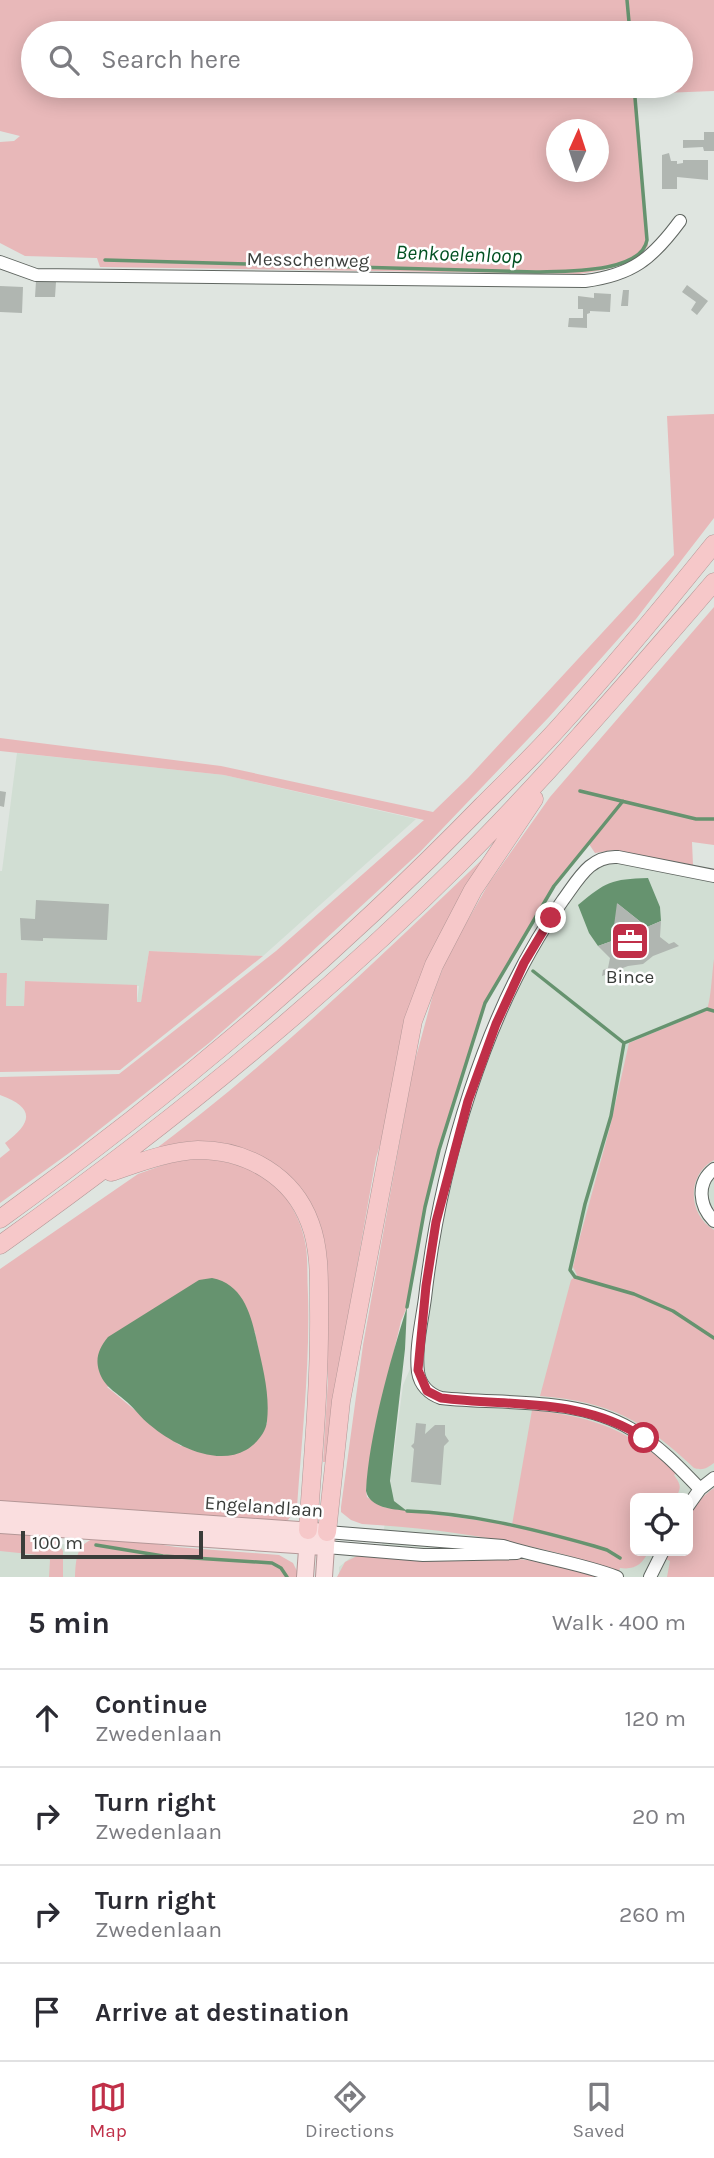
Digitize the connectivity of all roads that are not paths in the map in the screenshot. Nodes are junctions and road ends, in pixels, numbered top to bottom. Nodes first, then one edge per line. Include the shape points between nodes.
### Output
1 (680, 221) dead end
2 (0, 262) edge
3 (714, 544) edge
4 (714, 582) edge
5 (563, 755) junction
6 (714, 876) edge
7 (714, 1169) edge
8 (97, 1176) junction
9 (0, 1219) edge
10 (714, 1221) edge
11 (0, 1245) edge
12 (714, 1478) edge
13 (700, 1489) junction
14 (693, 1499) edge
15 (0, 1509) edge
16 (0, 1525) edge
17 (307, 1538) junction
18 (326, 1540) junction
19 (660, 1556) edge
20 (304, 1577) edge
21 (324, 1577) edge
22 (617, 1577) edge
23 (650, 1577) edge

1 - 2 street, Messchenweg via 648,259 609,278 585,281 36,275
3 - 9 highway via 559,727 379,908 168,1093
4 - 5 highway
5 - 8 highway via 457,865 324,991
5 - 18 highway via 472,890 412,1021 341,1401
6 - 13 street via 618,857 602,858 586,869 533,947 496,1024 454,1151 436,1222 418,1370 427,1391 441,1398 569,1408 616,1422 658,1448
7 - 10 street via 701,1192 702,1203
8 - 11 highway
8 - 17 highway via 180,1152 233,1153 266,1167 299,1201 312,1227 319,1294 320,1359
12 - 13 street
13 - 14 street
15 - 17 main road, Engelandlaan
16 - 17 main road, Engelandlaan
17 - 18 main road, Engelandlaan
17 - 20 main road
18 - 21 main road
18 - 22 street, Engelandlaan via 487,1543
19 - 23 street

